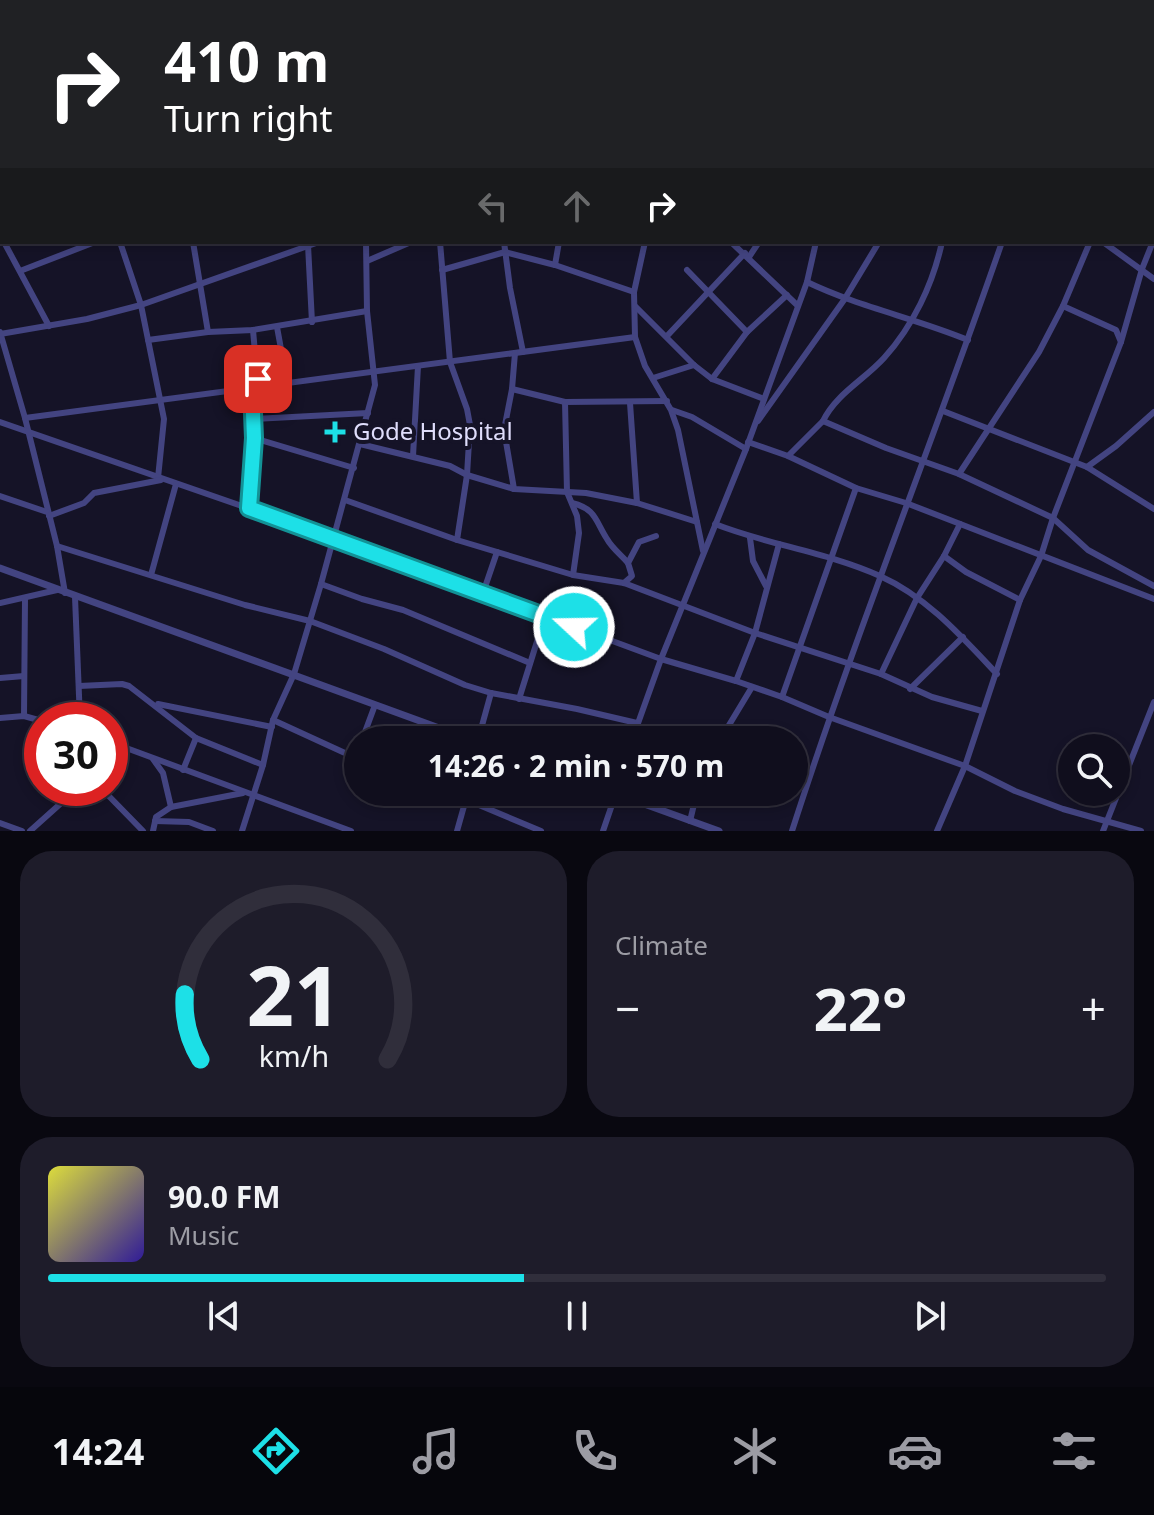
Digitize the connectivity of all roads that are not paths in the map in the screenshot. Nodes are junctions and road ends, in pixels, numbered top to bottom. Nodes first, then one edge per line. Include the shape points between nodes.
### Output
1 (504, 0) edge
2 (512, 0) edge
3 (5, 244) edge
4 (72, 244) edge
5 (90, 244) edge
6 (121, 244) edge
7 (193, 244) edge
8 (312, 244) edge
9 (366, 244) edge
10 (406, 244) edge
11 (440, 244) edge
12 (504, 244) edge
13 (559, 244) edge
14 (645, 244) edge
15 (733, 244) edge
16 (757, 244) edge
17 (816, 244) edge
18 (878, 244) edge
19 (942, 244) edge
20 (1001, 244) edge
21 (1089, 244) edge
22 (1106, 244) edge
23 (1152, 244) edge
24 (308, 245) junction
25 (74, 250) junction
26 (505, 252) junction
27 (747, 255) junction
28 (367, 261) junction
29 (555, 265) junction
30 (1142, 269) junction
31 (442, 270) junction
32 (687, 270) dead end
33 (20, 271) junction
34 (1154, 279) edge
35 (202, 282) junction
36 (807, 282) junction
37 (634, 292) junction
38 (709, 293) junction
39 (787, 295) junction
40 (844, 300) junction
41 (141, 305) junction
42 (797, 305) junction
43 (635, 306) junction
44 (1063, 306) junction
45 (367, 311) junction
46 (912, 318) junction
47 (312, 322) junction
48 (49, 326) junction
49 (277, 327) junction
50 (253, 330) junction
51 (208, 332) junction
52 (747, 332) junction
53 (0, 333) edge
54 (667, 336) junction
55 (635, 337) junction
56 (148, 340) junction
57 (968, 340) junction
58 (1121, 342) junction
59 (523, 352) junction
60 (515, 353) junction
61 (450, 362) junction
62 (694, 365) junction
63 (418, 366) junction
64 (375, 370) junction
65 (653, 378) junction
66 (712, 379) junction
67 (287, 382) junction
68 (255, 388) junction
69 (512, 389) junction
70 (764, 399) junction
71 (160, 401) junction
72 (667, 401) junction
73 (565, 402) junction
74 (630, 403) junction
75 (671, 410) junction
76 (943, 411) junction
77 (1154, 412) edge
78 (368, 413) junction
79 (25, 418) junction
80 (253, 419) junction
81 (823, 421) junction
82 (0, 422) edge
83 (752, 429) junction
84 (991, 429) junction
85 (28, 431) junction
86 (254, 438) junction
87 (360, 444) junction
88 (747, 445) junction
89 (413, 456) junction
90 (788, 456) junction
91 (1076, 461) junction
92 (925, 463) junction
93 (1087, 467) junction
94 (354, 468) junction
95 (959, 474) junction
96 (467, 475) junction
97 (160, 479) junction
98 (176, 484) junction
99 (856, 488) junction
100 (514, 489) junction
101 (567, 492) junction
102 (0, 496) edge
103 (345, 500) junction
104 (572, 503) junction
105 (637, 503) junction
106 (906, 503) junction
107 (249, 508) junction
108 (1154, 509) edge
109 (48, 514) junction
110 (1053, 518) junction
111 (697, 522) junction
112 (715, 524) junction
113 (960, 524) junction
114 (656, 536) dead end
115 (334, 538) junction
116 (750, 538) junction
117 (457, 540) junction
118 (779, 544) junction
119 (57, 546) junction
120 (497, 552) junction
121 (703, 555) junction
122 (944, 556) junction
123 (1041, 556) junction
124 (830, 558) junction
125 (628, 563) junction
126 (0, 568) edge
127 (151, 575) junction
128 (573, 575) junction
129 (880, 576) junction
130 (624, 583) junction
131 (321, 584) junction
132 (766, 586) junction
133 (1154, 586) edge
134 (61, 591) junction
135 (483, 593) junction
136 (75, 597) junction
137 (917, 598) junction
138 (25, 599) junction
139 (1154, 599) edge
140 (1020, 600) junction
141 (0, 603) edge
142 (682, 607) junction
143 (545, 616) junction
144 (310, 621) junction
145 (755, 633) junction
146 (963, 637) junction
147 (799, 647) junction
148 (661, 659) junction
149 (530, 663) junction
150 (848, 665) junction
151 (294, 674) junction
152 (881, 674) junction
153 (997, 674) junction
154 (24, 676) junction
155 (0, 678) edge
156 (736, 681) junction
157 (79, 686) junction
158 (752, 687) junction
159 (910, 689) junction
160 (491, 693) junction
161 (782, 697) junction
162 (519, 699) junction
163 (24, 702) edge
164 (79, 702) edge
165 (1154, 702) edge
166 (155, 704) junction
167 (375, 705) junction
168 (982, 711) junction
169 (24, 716) edge
170 (829, 717) junction
171 (0, 718) edge
172 (273, 723) junction
173 (637, 723) junction
174 (367, 726) edge
175 (433, 726) edge
176 (482, 726) edge
177 (636, 726) edge
178 (728, 726) edge
179 (196, 738) junction
180 (128, 749) edge
181 (344, 753) edge
182 (152, 758) junction
183 (263, 765) junction
184 (965, 766) junction
185 (183, 770) junction
186 (251, 794) junction
187 (58, 806) edge
188 (119, 806) edge
189 (464, 806) edge
190 (482, 806) edge
191 (610, 806) edge
192 (649, 806) edge
193 (694, 806) edge
194 (171, 807) junction
195 (1107, 820) junction
196 (155, 821) junction
197 (690, 821) junction
198 (0, 823) edge
199 (22, 831) edge
200 (30, 831) edge
201 (143, 831) edge
202 (153, 831) edge
203 (213, 831) edge
204 (242, 831) edge
205 (351, 831) edge
206 (457, 831) edge
207 (541, 831) edge
208 (603, 831) edge
209 (719, 831) edge
210 (792, 831) edge
211 (937, 831) edge
212 (1103, 831) edge
213 (1141, 831) edge

1 - 2 street
3 - 33 street
4 - 25 street
5 - 25 street
6 - 41 street
7 - 35 street
8 - 24 street
9 - 28 street
10 - 28 street
11 - 31 street
12 - 26 street
13 - 29 street
14 - 37 street
15 - 27 street
16 - 27 street
17 - 36 street
18 - 40 street
19 - 46 street via 935,273
20 - 57 street
21 - 44 street
22 - 30 street
23 - 30 street
24 - 35 street
24 - 47 street
25 - 33 street
26 - 29 street
26 - 31 street
26 - 59 street
27 - 38 street
27 - 39 street
28 - 45 street
29 - 37 street
30 - 34 street
30 - 58 street
31 - 61 street
32 - 38 street
33 - 48 street
35 - 41 street
35 - 51 street
36 - 40 street
36 - 42 street
37 - 43 street
38 - 52 street
38 - 54 street
39 - 42 street
39 - 52 street
40 - 46 street
40 - 83 street
41 - 48 street
41 - 56 street
42 - 70 street
43 - 54 street
43 - 55 street
44 - 58 street via 1116,330
44 - 84 street
45 - 47 street
45 - 64 street
46 - 57 street
46 - 81 street via 884,358 830,407
47 - 49 street
48 - 53 street
49 - 50 street
49 - 67 street
50 - 51 street
50 - 68 street
51 - 56 street
52 - 66 street
53 - 79 street
54 - 62 street
55 - 59 street
55 - 65 street
56 - 71 street
57 - 76 street
58 - 91 street
59 - 60 street
60 - 61 street
60 - 69 street
61 - 63 street
61 - 96 street via 470,425
62 - 65 street
62 - 66 street
63 - 64 street
63 - 89 street
64 - 67 street
64 - 78 street
65 - 72 street
66 - 70 street
67 - 68 street
68 - 71 street
68 - 80 street
69 - 73 street
69 - 100 street via 504,430
70 - 83 street
71 - 79 street
71 - 97 street
72 - 74 street
72 - 75 street
73 - 74 street
73 - 101 street
74 - 105 street
75 - 88 street
75 - 111 street
76 - 84 street
76 - 92 street
77 - 93 street
78 - 80 street
78 - 87 street
79 - 85 street
80 - 86 street
81 - 90 street
81 - 92 street
82 - 85 street
83 - 88 street
84 - 91 street
84 - 95 street
85 - 97 street
85 - 109 street
86 - 94 street
86 - 107 street
87 - 89 street
87 - 94 street
88 - 90 street
88 - 112 street
89 - 96 street
90 - 99 street
91 - 93 street
91 - 110 street
92 - 95 street
92 - 106 street
93 - 108 street
94 - 103 street
95 - 110 street
96 - 100 street
96 - 117 street
97 - 98 street
97 - 109 street via 94,493 84,503
98 - 107 street
98 - 127 street
99 - 106 street
99 - 124 street
100 - 101 street
101 - 104 street
101 - 105 street
102 - 109 street
103 - 115 street
103 - 117 street
104 - 125 street via 595,516
104 - 128 street via 579,533
105 - 111 street
106 - 113 street
106 - 129 street
107 - 115 street
109 - 119 street
110 - 123 street
110 - 133 street via 1088,550
111 - 121 street
112 - 116 street
112 - 121 street
113 - 122 street
113 - 123 street
114 - 125 street via 639,542
115 - 131 street
115 - 135 street
116 - 118 street
116 - 132 street via 753,561
117 - 120 street
118 - 124 street
118 - 132 street
119 - 127 street
119 - 134 street
120 - 128 street
120 - 135 street
121 - 142 street
122 - 137 street
122 - 140 street
123 - 139 street
123 - 140 street
124 - 129 street
124 - 147 street
125 - 130 street via 632,576
126 - 134 street
127 - 144 street
128 - 130 street
129 - 137 street
129 - 150 street
130 - 142 street
131 - 144 street
131 - 149 street via 403,610
132 - 145 street
134 - 136 street
134 - 138 street
135 - 143 street
136 - 151 street
136 - 157 street
137 - 146 street
137 - 152 street
138 - 141 street
138 - 154 street
140 - 153 street
142 - 145 street
142 - 148 street
143 - 148 street
143 - 149 street
144 - 151 street
144 - 160 street
145 - 147 street
145 - 156 street
146 - 153 street
146 - 159 street
147 - 150 street
147 - 161 street
148 - 156 street
148 - 173 street
149 - 162 street
150 - 152 street
150 - 170 street
151 - 167 street
151 - 172 street
152 - 159 street
153 - 168 street
154 - 155 street
154 - 163 street
156 - 158 street
157 - 164 street
157 - 166 street via 122,684
158 - 161 street
158 - 178 street
159 - 168 street
160 - 162 street
160 - 176 street
161 - 170 street
162 - 173 street
165 - 195 street
166 - 172 street
166 - 179 street
167 - 174 street
167 - 175 street
168 - 184 street
169 - 171 street
170 - 184 street
170 - 210 street
172 - 181 street
172 - 183 street
173 - 177 street
179 - 183 street
179 - 185 street
180 - 182 street
182 - 185 street
182 - 194 street via 163,773
183 - 186 street
184 - 195 street via 1015,791
184 - 211 street
185 - 186 street
186 - 194 street
186 - 204 street
186 - 205 street
187 - 200 street
188 - 201 street
189 - 206 street
190 - 207 street
191 - 208 street
192 - 197 street
193 - 197 street
194 - 196 street
195 - 212 street
195 - 213 street
196 - 202 street
196 - 203 street via 189,822
197 - 209 street
198 - 199 street

